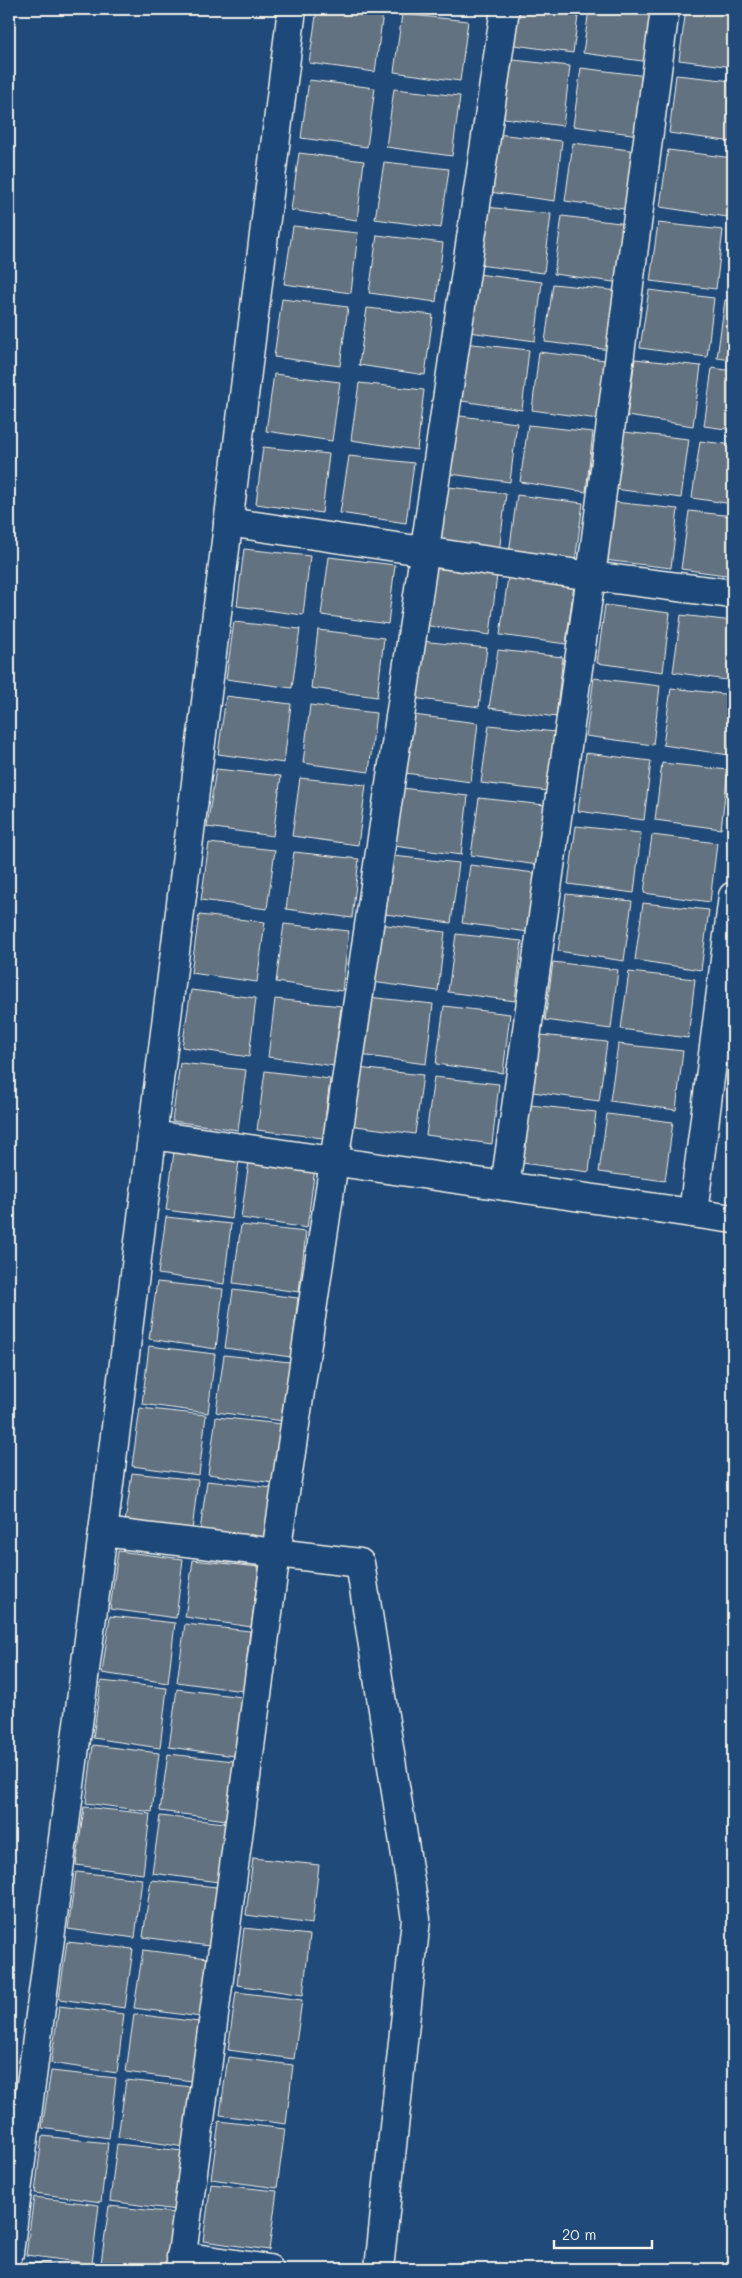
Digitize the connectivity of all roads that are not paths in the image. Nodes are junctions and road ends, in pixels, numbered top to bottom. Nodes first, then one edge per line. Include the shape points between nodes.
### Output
1 (292, 9) edge
2 (505, 9) edge
3 (665, 9) edge
4 (228, 522) junction
5 (424, 551) junction
6 (591, 576) junction
7 (733, 594) edge
8 (733, 896) edge
9 (152, 1135) junction
10 (334, 1162) junction
11 (505, 1186) junction
12 (693, 1213) junction
13 (733, 1219) edge
14 (103, 1532) junction
15 (276, 1553) junction
16 (9, 2253) edge
17 (180, 2263) edge
18 (269, 2269) edge
19 (379, 2269) edge

1 - 4 street
2 - 5 street
3 - 6 street
4 - 5 street
4 - 9 street
5 - 6 street
5 - 10 street
6 - 7 street
6 - 11 street
8 - 12 street
9 - 10 street
9 - 14 street
10 - 11 street
10 - 15 street
11 - 12 street
12 - 13 street
14 - 15 street
14 - 16 street
15 - 17 street
15 - 19 street via 360,1563 416,1919
17 - 18 street

